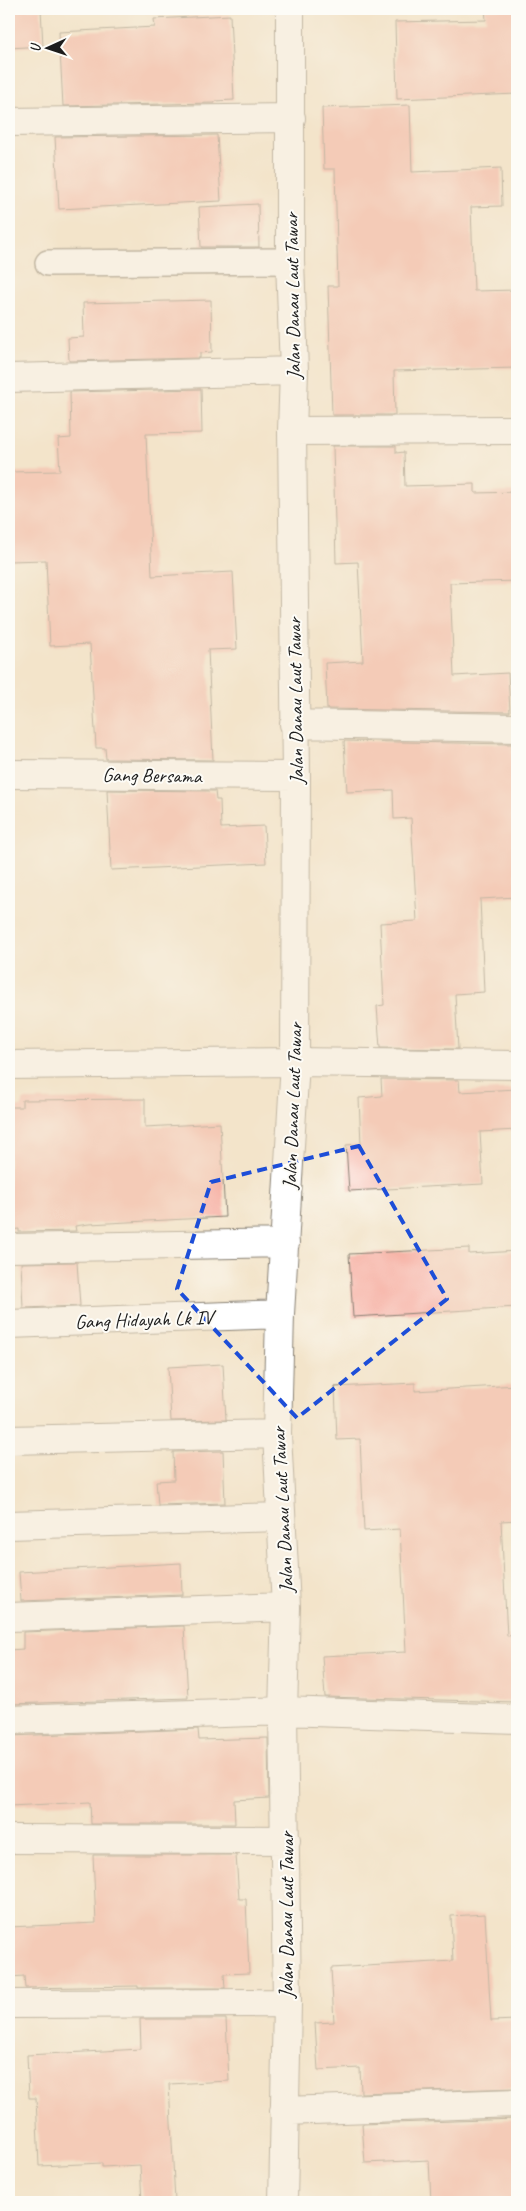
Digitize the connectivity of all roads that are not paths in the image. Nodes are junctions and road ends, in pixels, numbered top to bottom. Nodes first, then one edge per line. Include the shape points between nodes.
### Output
1 (290, 9) edge
2 (291, 118) junction
3 (9, 122) edge
4 (290, 261) junction
5 (48, 263) dead end
6 (294, 371) junction
7 (9, 378) edge
8 (517, 430) edge
9 (292, 431) junction
10 (294, 724) junction
11 (517, 728) edge
12 (9, 774) edge
13 (296, 776) junction
14 (295, 1062) junction
15 (9, 1064) edge
16 (517, 1065) edge
17 (285, 1243) junction
18 (9, 1248) edge
19 (280, 1314) junction
20 (9, 1324) edge
21 (277, 1434) junction
22 (9, 1440) edge
23 (280, 1518) junction
24 (9, 1525) edge
25 (286, 1606) junction
26 (9, 1617) edge
27 (283, 1711) junction
28 (9, 1720) edge
29 (517, 1720) edge
30 (9, 1839) edge
31 (286, 1840) junction
32 (287, 2003) junction
33 (9, 2004) edge
34 (517, 2103) edge
35 (284, 2110) junction
36 (283, 2202) edge

1 - 2 street, Jalan Danau Laut Tawar
2 - 3 street
2 - 4 street, Jalan Danau Laut Tawar
4 - 5 lane
4 - 6 street, Jalan Danau Laut Tawar
6 - 7 street
6 - 9 street, Jalan Danau Laut Tawar
8 - 9 street
9 - 10 street, Jalan Danau Laut Tawar
10 - 11 street
10 - 13 street, Jalan Danau Laut Tawar
12 - 13 street, Gang Bersama
13 - 14 street, Jalan Danau Laut Tawar
14 - 15 street
14 - 16 street
14 - 17 street, Jalan Danau Laut Tawar
17 - 18 street
17 - 19 street, Jalan Danau Laut Tawar
19 - 20 street, Gang Hidayah Lk IV
19 - 21 street, Jalan Danau Laut Tawar
21 - 22 street
21 - 23 street, Jalan Danau Laut Tawar
23 - 24 street
23 - 25 street, Jalan Danau Laut Tawar
25 - 26 street
25 - 27 street, Jalan Danau Laut Tawar
27 - 28 street
27 - 29 street
27 - 31 street, Jalan Danau Laut Tawar
30 - 31 street
31 - 32 street, Jalan Danau Laut Tawar
32 - 33 street
32 - 35 street, Jalan Danau Laut Tawar
34 - 35 street
35 - 36 street, Jalan Danau Laut Tawar

